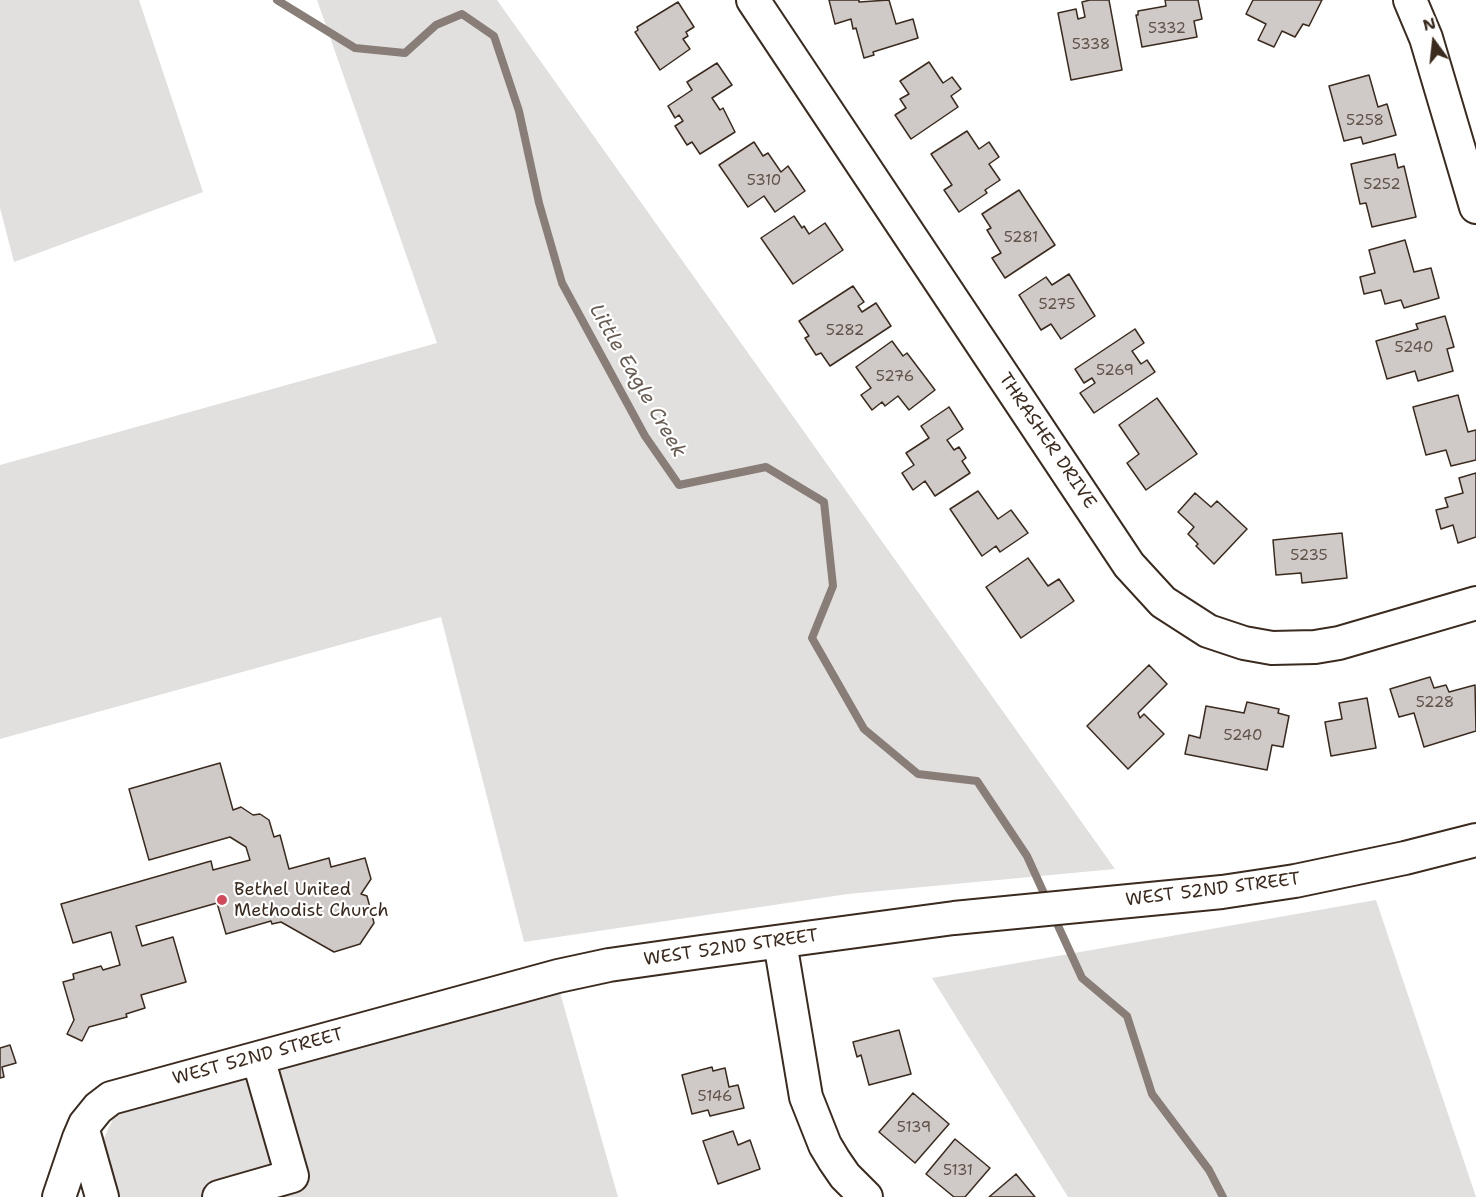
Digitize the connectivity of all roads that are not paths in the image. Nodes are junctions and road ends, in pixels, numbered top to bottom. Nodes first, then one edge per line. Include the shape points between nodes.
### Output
1 (753, 0) edge
2 (1410, 0) edge
3 (1476, 207) edge
4 (1476, 603) edge
5 (1476, 840) edge
6 (780, 942) junction
7 (258, 1058) junction
8 (83, 1130) junction
9 (59, 1197) edge
10 (102, 1197) edge
11 (219, 1197) edge
12 (866, 1197) edge

1 - 4 street, THRASHER DRIVE via 1129,565 1163,602 1208,631 1272,648 1339,643
2 - 3 street via 1426,38
5 - 6 street, WEST 52ND STREET via 1295,881 1222,892 954,918
6 - 7 street, WEST 52ND STREET via 621,963 558,976
6 - 12 street via 806,1097 834,1160
7 - 8 street, WEST 52ND STREET via 111,1098 92,1114
7 - 11 street via 292,1176
8 - 9 street, WEST 52ND STREET
8 - 10 street

